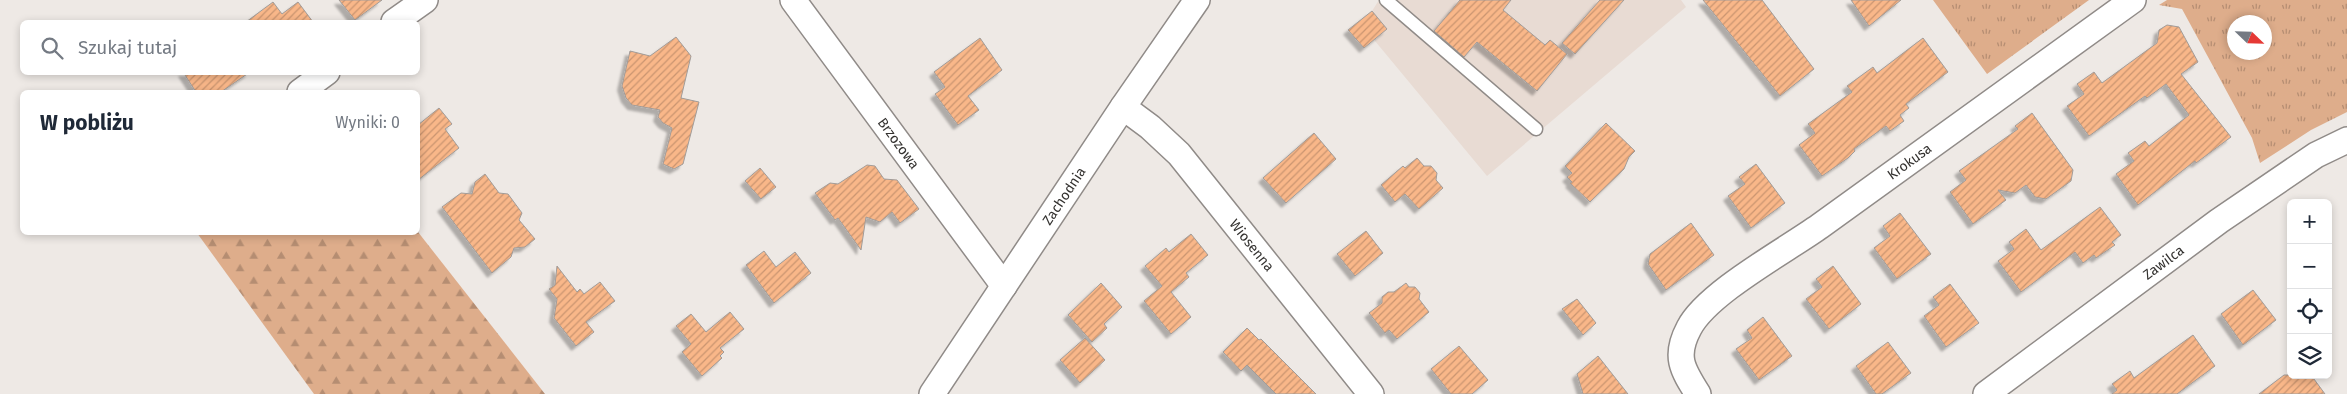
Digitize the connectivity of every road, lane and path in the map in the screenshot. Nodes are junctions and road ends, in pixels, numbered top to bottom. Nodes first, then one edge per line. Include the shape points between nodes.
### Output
1 (425, 0) edge
2 (793, 0) edge
3 (1198, 0) edge
4 (1386, 0) edge
5 (2133, 0) edge
6 (397, 20) edge
7 (323, 75) edge
8 (303, 90) edge
9 (1123, 107) junction
10 (1536, 129) dead end
11 (2347, 140) edge
12 (1004, 286) junction
13 (932, 394) edge
14 (1371, 394) edge
15 (1698, 394) edge
16 (1986, 394) edge

1 - 6 street
2 - 12 street, Brzozowa
3 - 9 street, Zachodnia
4 - 10 lane
5 - 15 street, Krokusa via 1724,291 1703,310 1690,326 1679,355
7 - 8 street
9 - 12 street, Zachodnia
9 - 14 street, Wiosenna via 1179,154
11 - 16 street, Zawilca via 2316,155 2219,222
12 - 13 street, Zachodnia

